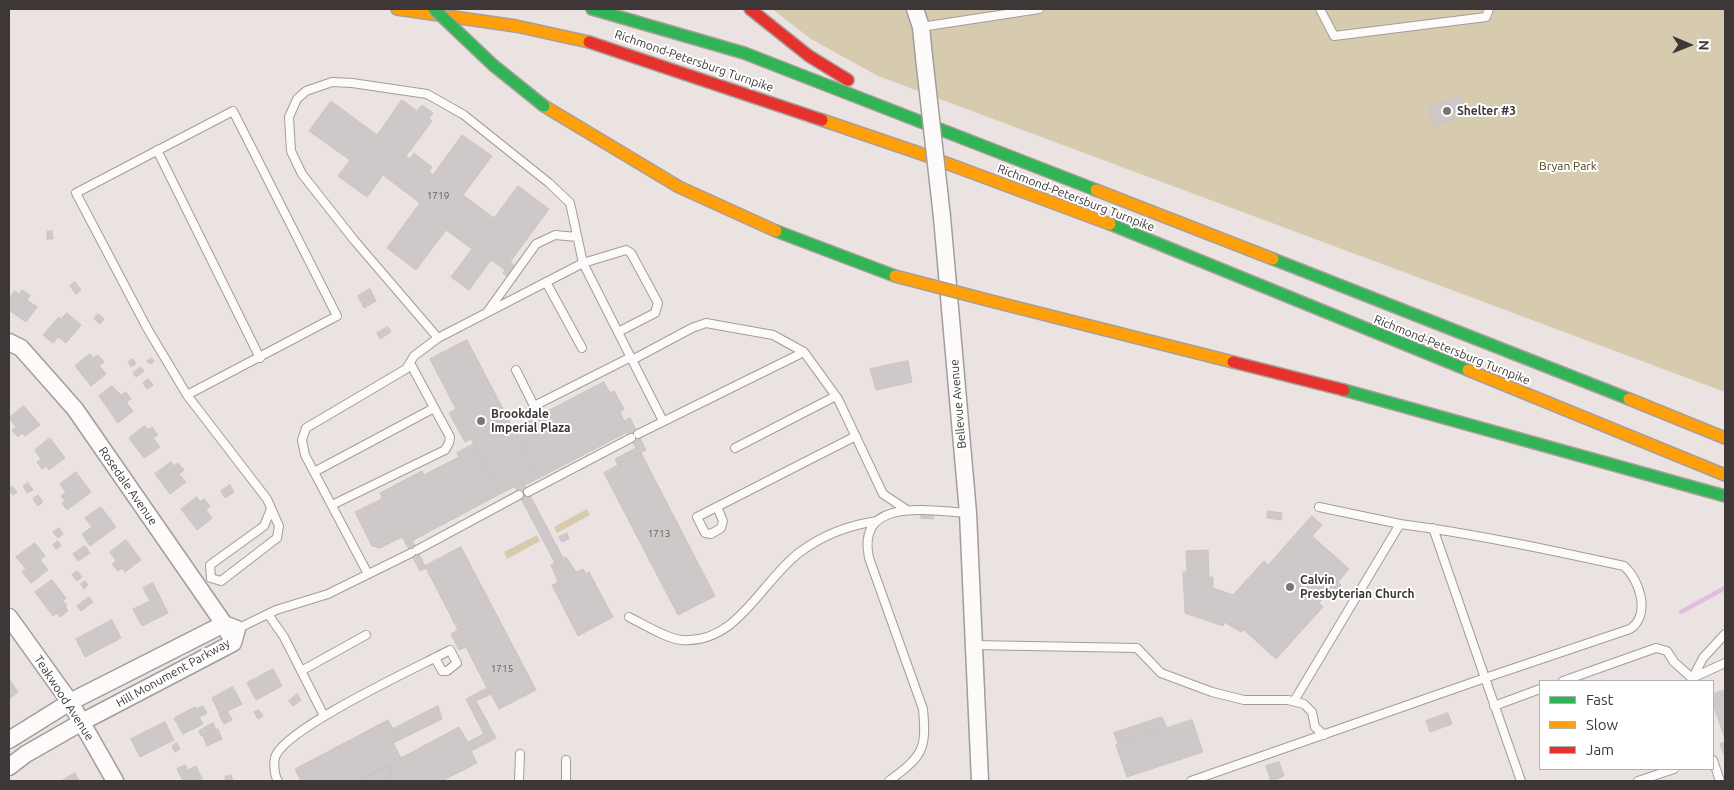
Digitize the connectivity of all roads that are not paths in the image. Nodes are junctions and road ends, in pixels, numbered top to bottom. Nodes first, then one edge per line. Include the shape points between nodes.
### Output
1 (397, 9) edge
2 (434, 9) edge
3 (592, 9) edge
4 (750, 9) edge
5 (915, 9) edge
6 (1040, 9) edge
7 (1320, 9) edge
8 (1489, 9) edge
9 (921, 27) junction
10 (902, 114) junction
11 (157, 150) junction
12 (577, 237) junction
13 (583, 263) junction
14 (546, 282) junction
15 (486, 313) junction
16 (618, 332) junction
17 (438, 338) junction
18 (9, 342) edge
19 (582, 348) dead end
20 (804, 352) junction
21 (260, 358) junction
22 (632, 358) junction
23 (410, 363) junction
24 (516, 370) dead end
25 (187, 395) junction
26 (836, 396) junction
27 (434, 408) junction
28 (663, 421) junction
29 (856, 436) junction
30 (1725, 438) edge
31 (735, 448) dead end
32 (314, 472) junction
33 (1725, 475) edge
34 (528, 492) dead end
35 (519, 496) dead end
36 (1725, 496) edge
37 (332, 505) junction
38 (716, 507) dead end
39 (1319, 507) dead end
40 (272, 509) junction
41 (907, 510) junction
42 (968, 513) junction
43 (877, 521) junction
44 (1400, 524) junction
45 (1433, 528) junction
46 (368, 574) junction
47 (205, 583) junction
48 (268, 614) junction
49 (9, 617) edge
50 (629, 618) dead end
51 (231, 632) junction
52 (1725, 634) edge
53 (366, 635) dead end
54 (973, 645) junction
55 (435, 658) dead end
56 (1725, 663) edge
57 (301, 671) junction
58 (1485, 678) junction
59 (1691, 679) edge
60 (1566, 680) edge
61 (1539, 689) edge
62 (1294, 701) junction
63 (70, 702) junction
64 (1494, 706) junction
65 (324, 716) junction
66 (82, 722) junction
67 (1324, 735) junction
68 (9, 740) edge
69 (520, 754) dead end
70 (566, 760) dead end
71 (1714, 763) edge
72 (9, 767) edge
73 (1671, 770) edge
74 (115, 781) edge
75 (278, 781) edge
76 (519, 781) edge
77 (566, 781) edge
78 (889, 781) edge
79 (980, 781) edge
80 (1191, 781) edge
81 (1521, 781) edge
82 (1638, 781) edge
83 (1720, 781) edge

1 - 33 highway, Richmond-Petersburg Turnpike via 516,26 599,44 919,153 1103,221
2 - 36 highway, bridge via 493,65 544,106 679,187 787,236 895,276 1415,408
3 - 10 highway, Richmond-Petersburg Turnpike via 744,53
4 - 10 highway via 809,56
5 - 9 street, Bellevue Avenue
6 - 9 lane
7 - 8 lane via 1334,36 1486,17
9 - 42 street, Bellevue Avenue, bridge via 942,217
10 - 30 highway, Richmond-Petersburg Turnpike
11 - 21 lane
11 - 21 lane via 233,111 337,316
11 - 25 lane via 76,193 147,328
12 - 13 lane
12 - 15 lane via 555,235 536,244
12 - 17 lane via 570,203 464,115 427,94 332,82 306,91 297,99 289,117 291,151 302,174
13 - 14 lane
13 - 16 lane
13 - 16 lane via 621,251 631,253 658,303 655,313
14 - 15 lane
14 - 19 lane
15 - 17 lane
16 - 22 lane
17 - 23 lane via 414,356
18 - 47 street, Rosedale Avenue via 21,348 75,409
20 - 22 lane via 773,336 706,323
20 - 26 lane
20 - 28 lane
21 - 25 lane
22 - 24 lane via 534,406
22 - 28 lane
23 - 27 lane
23 - 32 lane via 406,369 306,428 302,440
25 - 40 lane
26 - 29 lane
26 - 31 lane
27 - 32 lane
27 - 37 lane via 450,437 445,450
28 - 34 lane
29 - 38 lane
29 - 41 lane via 883,494
32 - 37 lane
35 - 46 lane
37 - 46 lane
39 - 44 lane
40 - 47 lane via 264,526 210,565
40 - 47 lane via 279,526 277,538 221,581
41 - 42 lane
41 - 43 lane via 882,516
42 - 54 street, Bellevue Avenue
43 - 50 lane via 848,527 799,553 730,626 703,639 679,640
43 - 78 lane via 866,542 869,558 923,709 925,729 923,751
44 - 45 lane
44 - 62 lane
45 - 58 lane
45 - 58 lane via 1624,566 1633,574 1643,609 1637,624 1630,629
46 - 48 lane via 328,594
47 - 51 street, Rosedale Avenue
48 - 51 lane
48 - 57 lane
49 - 63 street, Teakwood Avenue
51 - 63 street, Hill Monument Parkway
51 - 66 street, Hill Monument Parkway
52 - 59 lane via 1703,658
53 - 57 lane
54 - 62 lane via 1138,648 1162,673 1212,692 1244,700
54 - 79 street, Bellevue Avenue
55 - 65 lane
56 - 59 lane
57 - 65 lane
58 - 64 lane
58 - 67 lane
59 - 60 lane via 1667,651 1656,648
61 - 64 lane
62 - 67 lane via 1304,704 1312,712 1315,727
63 - 66 street, Teakwood Avenue
63 - 68 street, Hill Monument Parkway
64 - 81 lane
65 - 75 lane via 289,739 276,756 275,776
66 - 72 street, Hill Monument Parkway
66 - 74 street, Teakwood Avenue
67 - 80 lane
69 - 76 lane
70 - 77 lane
71 - 83 lane
73 - 82 lane

